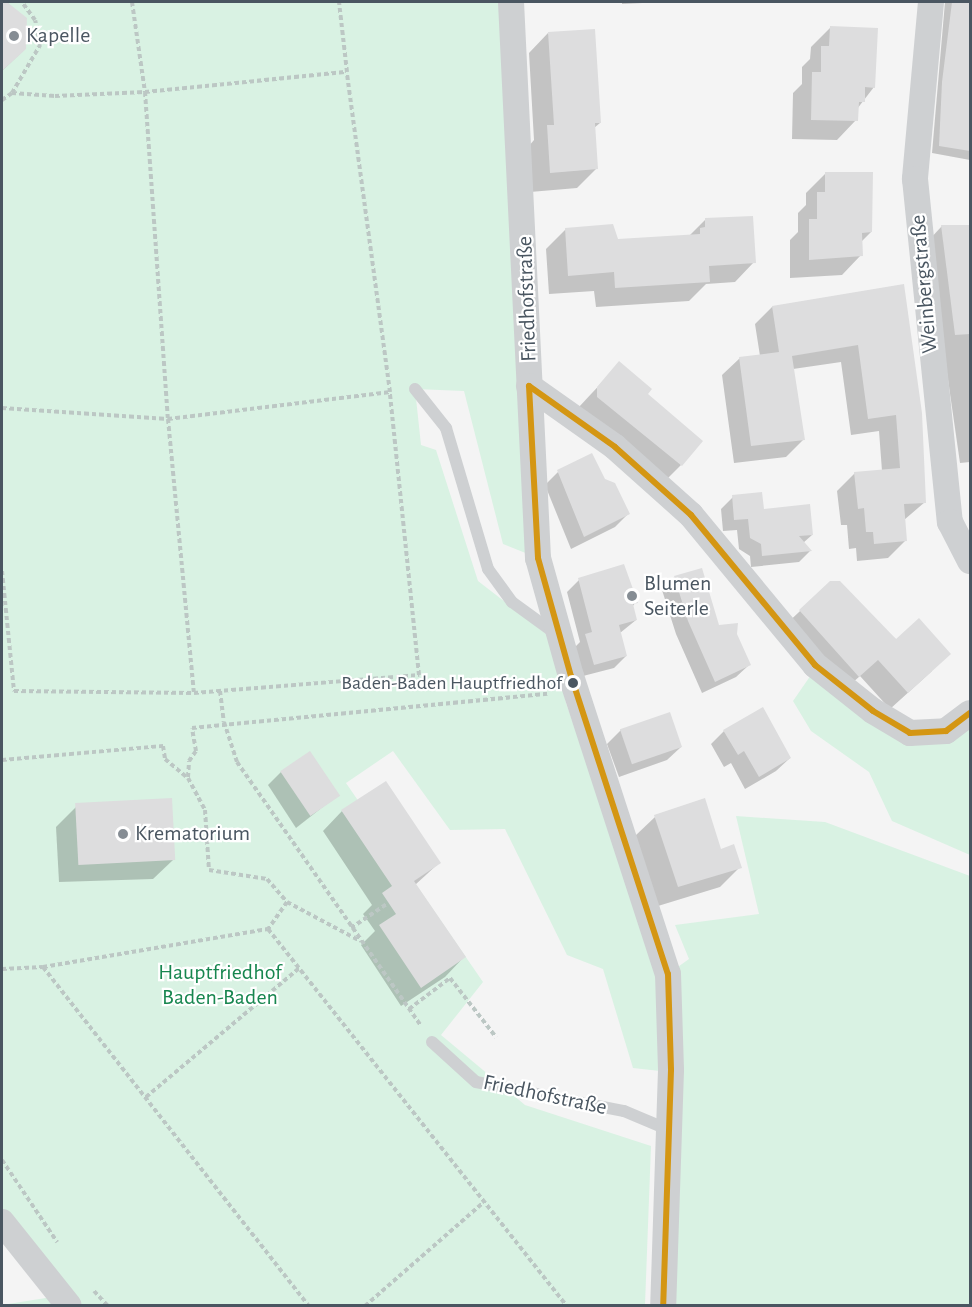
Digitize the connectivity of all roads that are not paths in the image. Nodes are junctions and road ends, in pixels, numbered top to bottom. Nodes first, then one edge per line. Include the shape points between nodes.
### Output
1 (497, 2) edge
2 (511, 2) edge
3 (931, 2) edge
4 (511, 28) junction
5 (529, 386) junction
6 (415, 389) road end
7 (970, 561) edge
8 (562, 638) junction
9 (970, 713) edge
10 (432, 1042) road end
11 (669, 1130) junction
12 (2, 1222) edge
13 (69, 1305) edge
14 (663, 1305) edge

1 - 4 lane, Friedhofstraße
2 - 4 street, Friedhofstraße
3 - 7 street, Weinbergstraße via 915,179 950,522
4 - 5 street, Friedhofstraße via 524,213
5 - 8 street, Friedhofstraße via 538,558
5 - 9 street via 615,447 691,515 815,665 873,711 910,733 946,731
6 - 8 lane via 446,428 488,569 512,602
8 - 11 street, Friedhofstraße via 668,974
10 - 11 lane, Friedhofstraße via 476,1082 624,1112
11 - 14 street, Friedhofstraße
12 - 13 street

